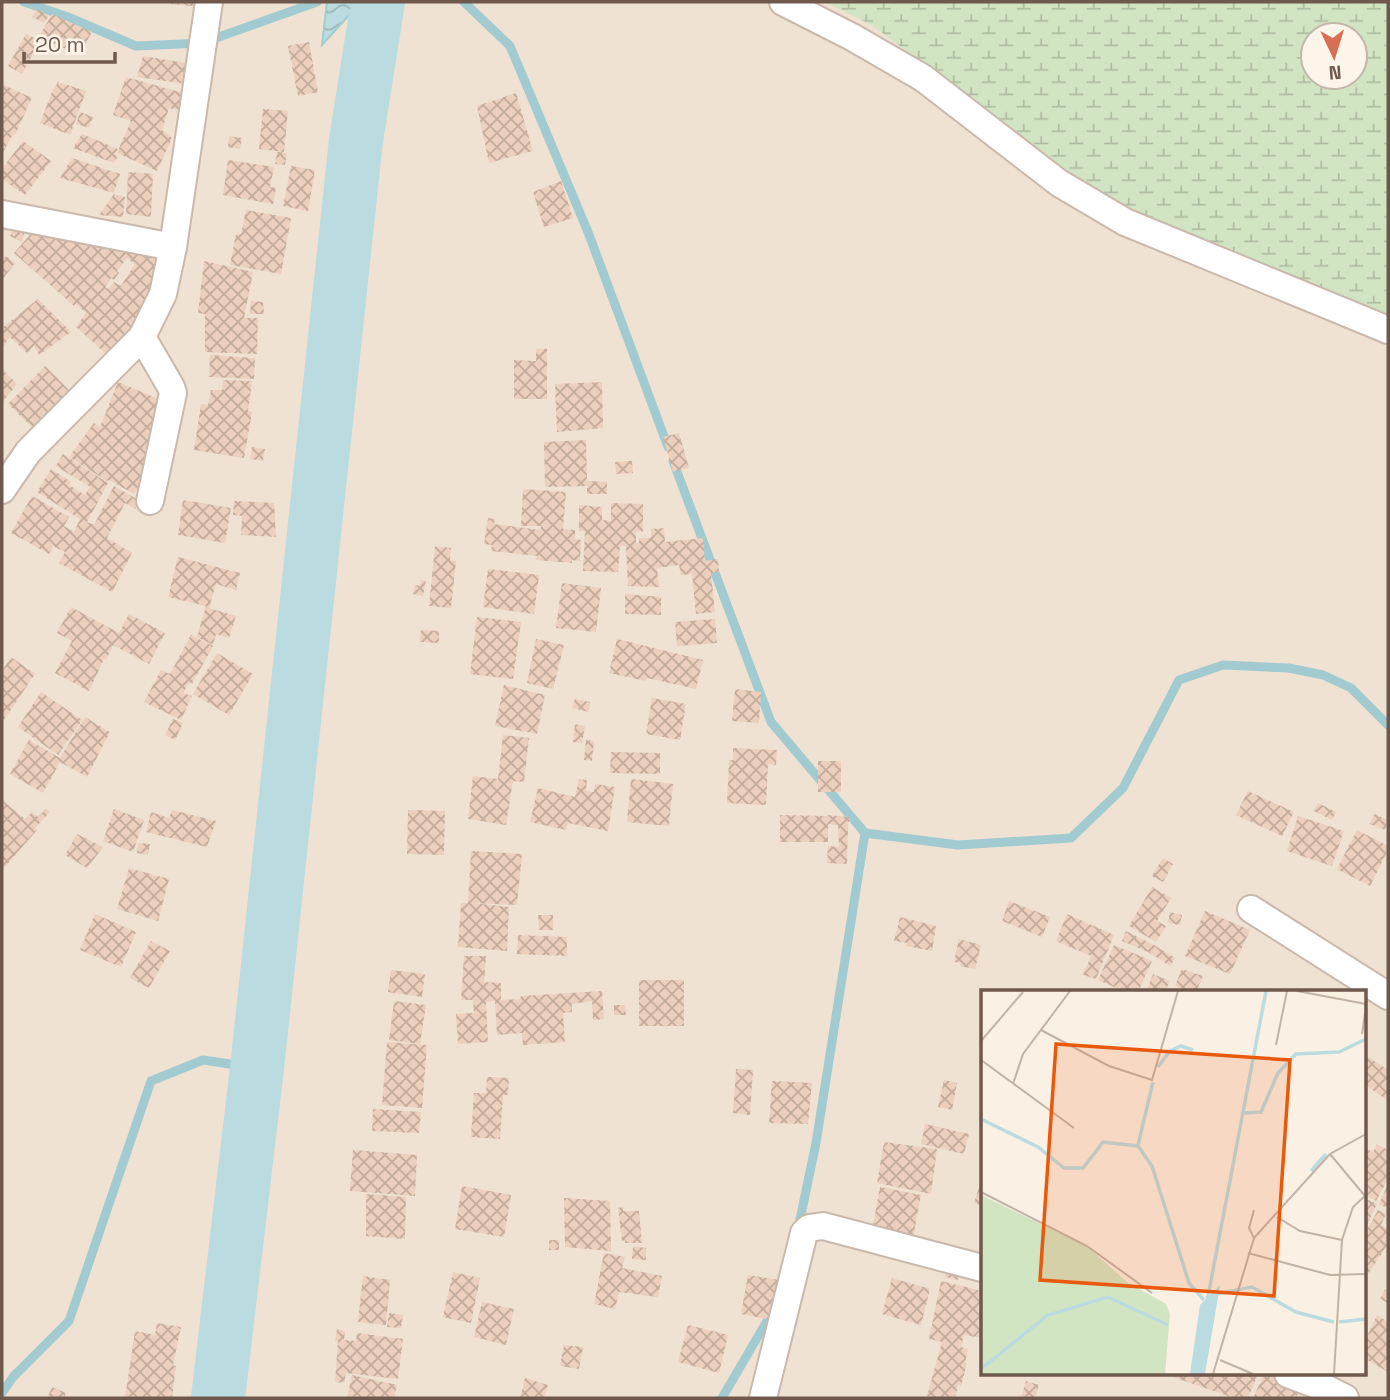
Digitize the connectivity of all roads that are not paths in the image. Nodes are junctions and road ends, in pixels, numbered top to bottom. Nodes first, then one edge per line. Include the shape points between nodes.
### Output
1 (209, 2) edge
2 (783, 2) edge
3 (2, 214) edge
4 (173, 247) junction
5 (1388, 330) edge
6 (142, 337) junction
7 (9, 462) edge
8 (2, 491) edge
9 (150, 501) dead end
10 (1251, 909) dead end
11 (1388, 996) edge
12 (981, 1268) edge
13 (1293, 1376) edge
14 (763, 1398) edge
15 (1345, 1398) edge

1 - 4 street
2 - 5 street via 923,78 1059,183 1125,222
3 - 4 street
4 - 6 street via 163,295
6 - 7 street via 28,452
6 - 9 street via 173,393
7 - 8 street
10 - 11 street
12 - 14 street via 823,1226 809,1228 804,1233
13 - 15 street

